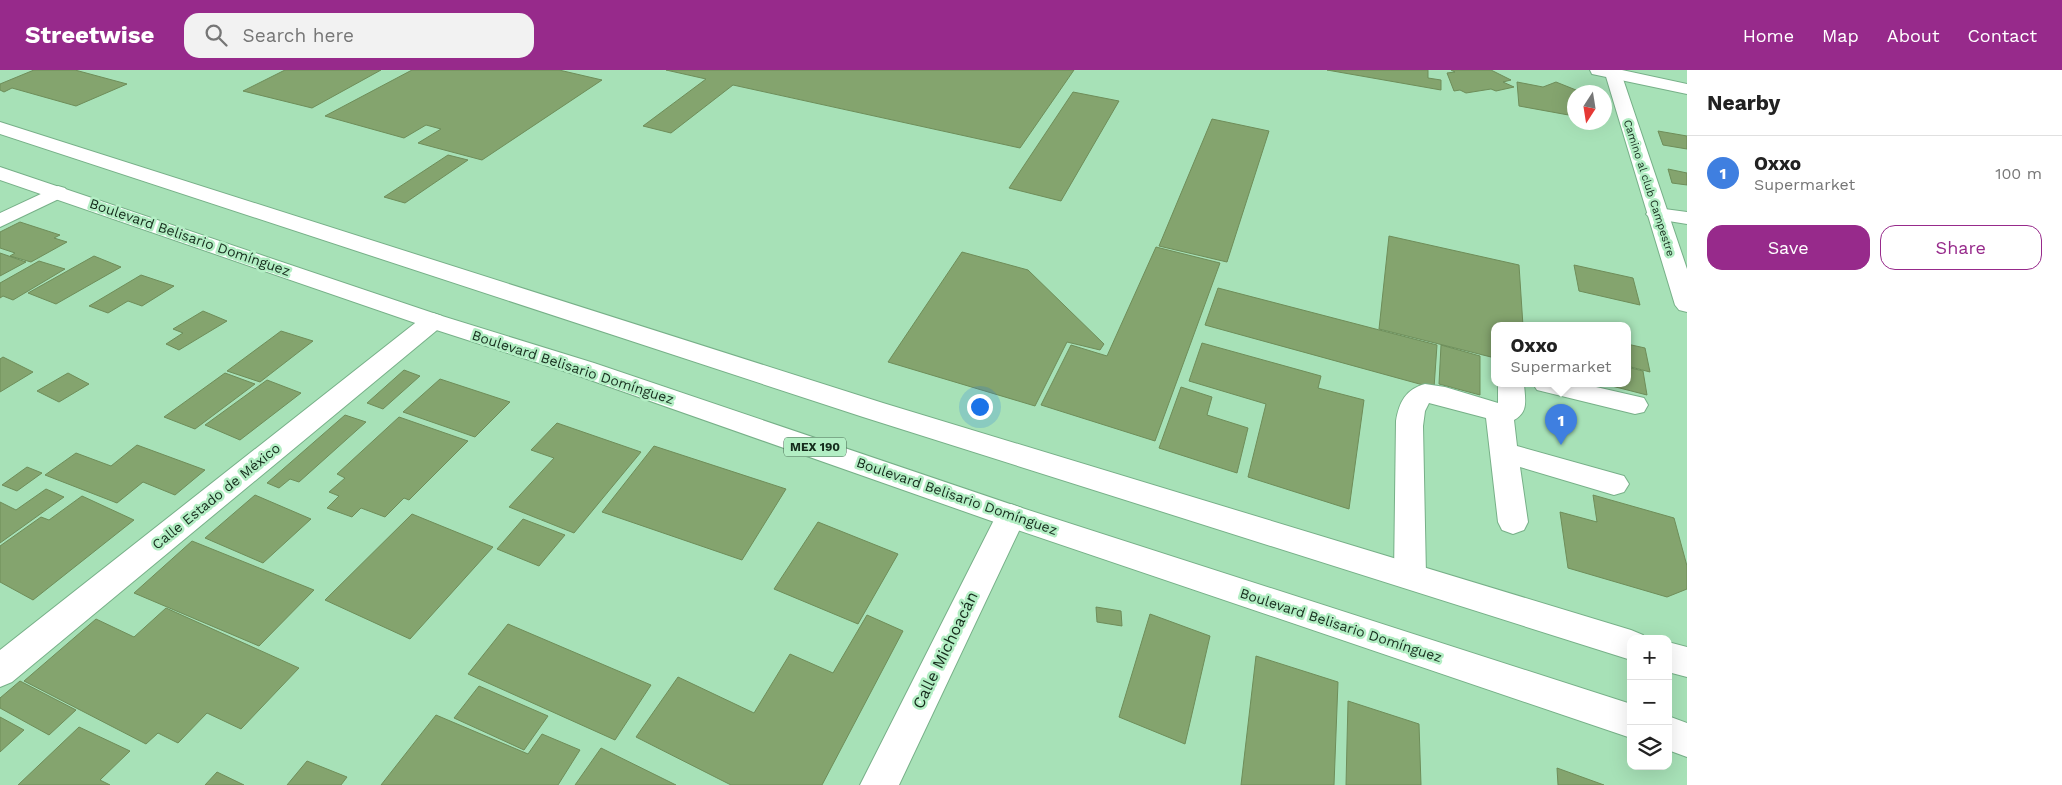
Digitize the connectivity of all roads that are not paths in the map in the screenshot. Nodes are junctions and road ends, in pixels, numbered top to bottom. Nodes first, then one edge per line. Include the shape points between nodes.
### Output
1 (1607, 71) edge
2 (1687, 89) edge
3 (0, 128) edge
4 (0, 173) edge
5 (58, 192) junction
6 (1657, 214) junction
7 (1687, 218) edge
8 (0, 221) edge
9 (1687, 305) edge
10 (433, 322) junction
11 (1511, 387) edge
12 (1559, 387) edge
13 (1635, 405) dead end
14 (1499, 413) junction
15 (1504, 452) junction
16 (1614, 484) dead end
17 (1011, 516) junction
18 (1513, 522) dead end
19 (1410, 576) junction
20 (1627, 644) edge
21 (1672, 657) edge
22 (1687, 662) edge
23 (0, 672) edge
24 (1627, 720) edge
25 (1672, 734) edge
26 (1687, 740) edge
27 (879, 785) edge

1 - 2 main road
1 - 6 main road, Camino al club Campestre
3 - 19 main road via 873,410
4 - 5 main road, Boulevard Belisario Domínguez / MEX 190
5 - 8 main road
5 - 10 main road, Boulevard Belisario Domínguez / MEX 190
6 - 7 main road
6 - 9 main road, Camino al club Campestre
10 - 17 main road, Boulevard Belisario Domínguez / MEX 190 via 594,373
10 - 23 main road, Calle Estado de México
11 - 14 main road via 1512,409
12 - 13 main road
14 - 15 main road
14 - 19 main road via 1434,393 1425,393 1417,398 1410,411 1409,426
15 - 16 main road
15 - 18 main road
17 - 24 main road, Boulevard Belisario Domínguez / MEX 190
17 - 27 main road, Calle Michoacán
19 - 20 main road
21 - 22 main road
25 - 26 main road

